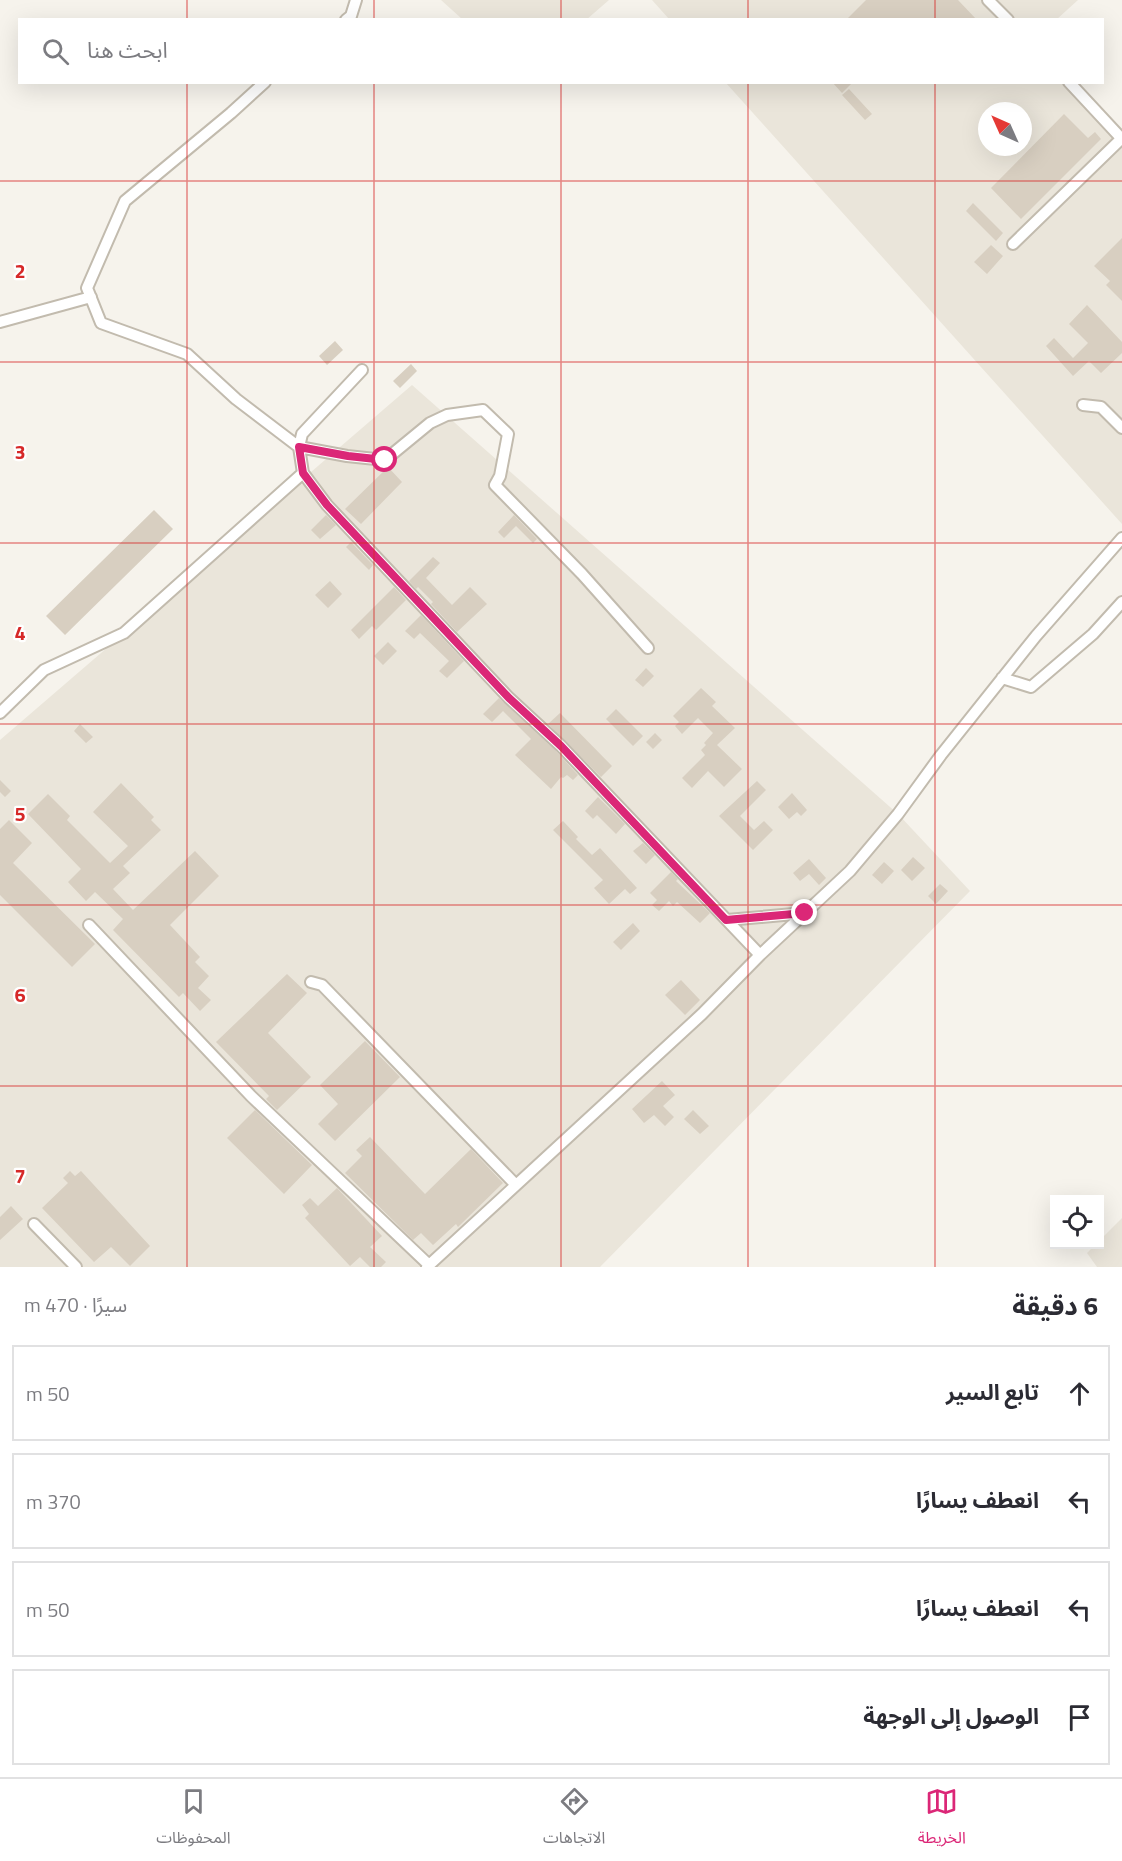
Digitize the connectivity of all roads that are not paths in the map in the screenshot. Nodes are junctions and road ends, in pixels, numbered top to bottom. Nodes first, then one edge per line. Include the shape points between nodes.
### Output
1 (356, 0) edge
2 (988, 0) edge
3 (348, 18) edge
4 (1006, 18) edge
5 (263, 84) edge
6 (1071, 84) edge
7 (1122, 139) edge
8 (1013, 244) dead end
9 (91, 297) junction
10 (0, 322) edge
11 (362, 370) dead end
12 (1083, 405) dead end
13 (1122, 428) edge
14 (299, 447) junction
15 (303, 473) junction
16 (1122, 538) edge
17 (1122, 602) edge
18 (648, 648) dead end
19 (1002, 678) junction
20 (0, 713) edge
21 (805, 913) junction
22 (726, 920) junction
23 (89, 925) dead end
24 (760, 956) junction
25 (311, 982) dead end
26 (516, 1185) junction
27 (34, 1224) dead end
28 (428, 1266) edge
29 (76, 1267) edge

1 - 3 street
2 - 4 street
5 - 9 street via 125,201 87,288
6 - 7 street
7 - 8 street
9 - 10 street
9 - 14 street via 101,323 187,354 236,399
11 - 14 street via 302,434
12 - 13 street via 1101,407
14 - 15 street
14 - 18 street via 385,460 430,423 447,415 483,410 508,434 495,484
15 - 20 street via 124,633 44,670
15 - 22 street via 327,505 509,698 561,746
16 - 19 street
17 - 19 street via 1093,634 1031,687
19 - 21 street via 898,814 850,871
21 - 22 street
21 - 24 street
22 - 24 street
23 - 28 street via 251,1096
24 - 26 street
25 - 26 street via 322,985
26 - 28 street
27 - 29 street

